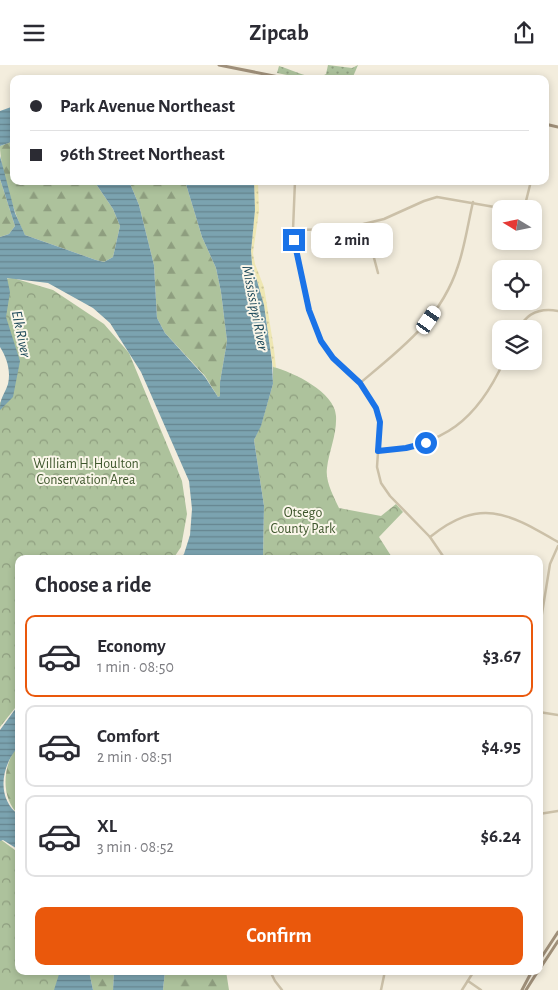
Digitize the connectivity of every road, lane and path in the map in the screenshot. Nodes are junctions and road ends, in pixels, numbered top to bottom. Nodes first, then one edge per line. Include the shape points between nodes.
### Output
1 (219, 65) edge
2 (268, 75) edge
3 (295, 185) edge
4 (530, 185) edge
5 (526, 200) edge
6 (473, 202) junction
7 (492, 206) edge
8 (365, 224) junction
9 (293, 230) junction
10 (378, 273) dead end
11 (558, 311) edge
12 (524, 320) edge
13 (500, 370) edge
14 (360, 383) junction
15 (378, 451) junction
16 (430, 537) junction
17 (558, 544) edge
18 (442, 555) edge
19 (543, 607) edge
20 (543, 713) edge
21 (558, 715) edge
22 (558, 811) edge
23 (543, 813) edge
24 (558, 932) edge
25 (558, 941) edge
26 (543, 955) edge
27 (543, 964) edge
28 (272, 975) edge
29 (384, 975) edge
30 (472, 975) edge
31 (530, 975) edge
32 (535, 975) edge
33 (468, 981) junction
34 (282, 990) edge
35 (382, 990) edge
36 (462, 990) edge
37 (481, 990) edge
38 (522, 990) edge
39 (526, 990) edge

1 - 2 main road
3 - 9 street
4 - 5 street
6 - 7 street
6 - 8 street via 437,197
6 - 14 street via 460,259 444,297 416,335
8 - 9 street via 338,230
8 - 10 street
9 - 14 street via 316,329 328,353
11 - 12 street via 544,310
13 - 15 street via 482,402 453,428 426,443
14 - 15 street via 378,413
15 - 16 street via 378,472 385,490
16 - 17 street via 457,519 486,513 515,518
16 - 18 street
17 - 19 street via 550,564
20 - 21 street
22 - 23 street
24 - 26 main road
25 - 27 main road
28 - 34 street
29 - 35 street
30 - 33 street
31 - 38 main road
32 - 39 main road
33 - 36 street
33 - 37 street

